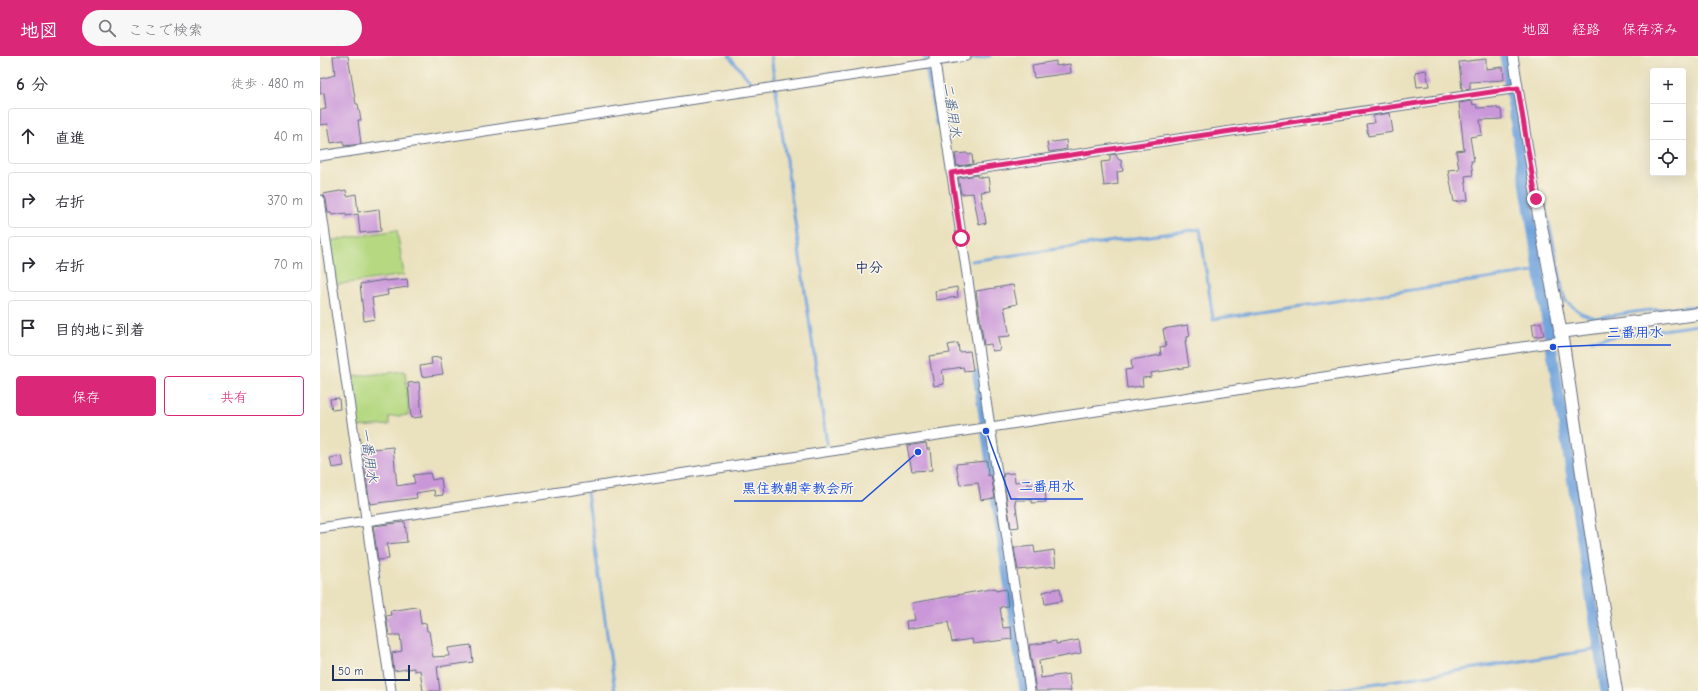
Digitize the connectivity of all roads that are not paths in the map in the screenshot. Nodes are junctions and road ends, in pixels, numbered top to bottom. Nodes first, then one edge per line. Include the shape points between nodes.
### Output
1 (966, 56) edge
2 (1512, 56) edge
3 (932, 61) edge
4 (1513, 89) junction
5 (320, 156) edge
6 (951, 173) junction
7 (1536, 199) joint
8 (320, 200) edge
9 (1698, 314) edge
10 (1556, 339) junction
11 (987, 427) junction
12 (364, 521) junction
13 (320, 528) edge
14 (391, 691) edge
15 (1030, 691) edge
16 (1616, 691) edge

1 - 3 street
2 - 4 street
3 - 5 street
3 - 6 street
4 - 6 street
4 - 7 street
6 - 11 street
7 - 10 street
8 - 12 street
9 - 10 street
10 - 11 street
10 - 16 street via 1586,501
11 - 12 street
11 - 15 street via 1002,500
12 - 13 street
12 - 14 street

